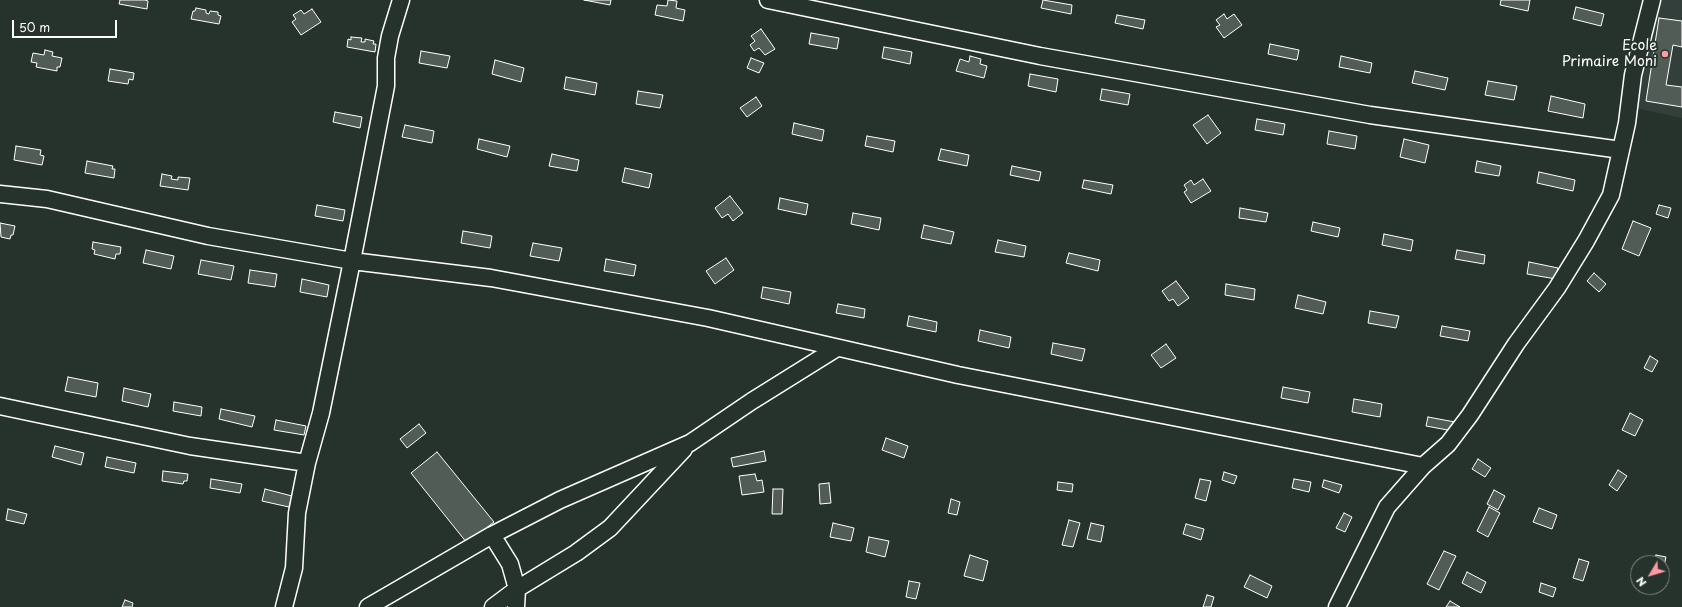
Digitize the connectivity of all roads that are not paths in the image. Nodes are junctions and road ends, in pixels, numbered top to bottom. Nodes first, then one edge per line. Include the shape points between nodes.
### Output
1 (401, 0) edge
2 (768, 0) edge
3 (1652, 0) edge
4 (1621, 150) junction
5 (0, 194) edge
6 (352, 261) junction
7 (837, 348) junction
8 (0, 406) edge
9 (690, 443) junction
10 (307, 463) junction
11 (1423, 466) junction
12 (492, 535) junction
13 (517, 589) junction
14 (284, 607) edge
15 (368, 607) edge
16 (492, 607) edge
17 (516, 607) edge
18 (1337, 607) edge

1 - 6 street via 386,58 386,86
2 - 4 street via 1040,56 1370,116
3 - 4 street via 1633,75
4 - 11 street via 1611,194 1557,288 1516,344 1470,415 1448,444
5 - 6 street via 47,199 208,236
6 - 7 street via 491,278 708,318
6 - 10 street via 321,413
7 - 9 street
7 - 11 street via 966,377
8 - 10 street via 190,446
9 - 12 street via 560,500
9 - 13 street via 610,528 576,553
10 - 14 street via 297,513 294,568
11 - 18 street via 1387,507
12 - 13 street via 510,564
12 - 15 street
13 - 16 street
13 - 17 street

